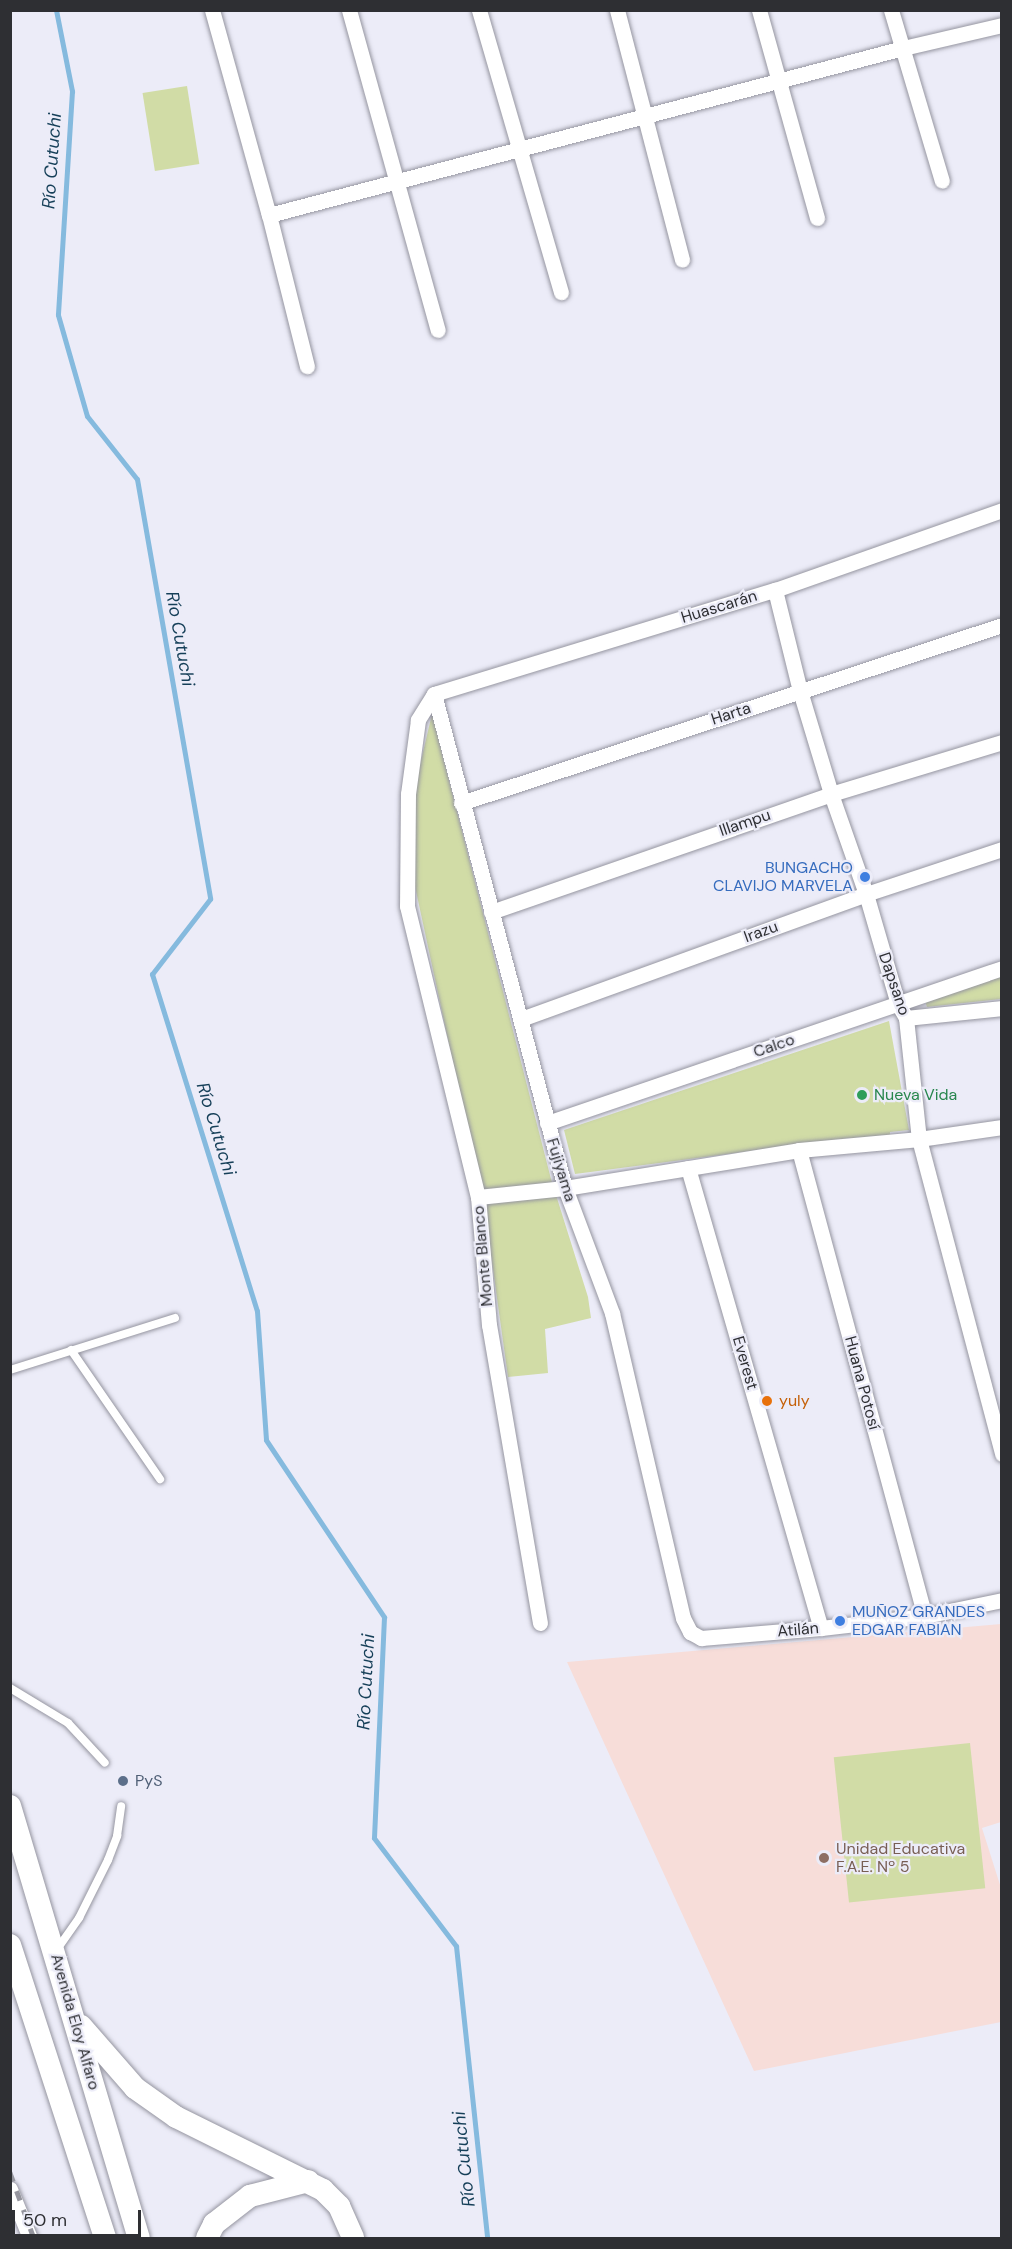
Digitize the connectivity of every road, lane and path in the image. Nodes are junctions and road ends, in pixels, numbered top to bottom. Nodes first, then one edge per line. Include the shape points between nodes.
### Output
1 (212, 10) edge
2 (349, 10) edge
3 (479, 10) edge
4 (617, 10) edge
5 (759, 10) edge
6 (891, 10) edge
7 (1002, 25) edge
8 (903, 48) junction
9 (779, 81) junction
10 (645, 117) junction
11 (519, 149) junction
12 (397, 181) junction
13 (942, 181) dead end
14 (269, 215) junction
15 (817, 218) dead end
16 (681, 260) dead end
17 (561, 292) dead end
18 (438, 330) dead end
19 (307, 366) dead end
20 (1002, 510) edge
21 (775, 590) junction
22 (1002, 625) edge
23 (800, 691) junction
24 (434, 694) junction
25 (1002, 742) edge
26 (831, 794) junction
27 (461, 803) junction
28 (1002, 849) edge
29 (866, 894) junction
30 (491, 912) junction
31 (1002, 968) edge
32 (898, 1004) junction
33 (1002, 1008) edge
34 (906, 1018) junction
35 (521, 1019) junction
36 (547, 1123) junction
37 (1002, 1128) edge
38 (919, 1139) junction
39 (799, 1150) junction
40 (688, 1168) junction
41 (565, 1188) junction
42 (478, 1197) junction
43 (175, 1318) dead end
44 (71, 1350) junction
45 (10, 1370) edge
46 (1002, 1454) edge
47 (160, 1479) dead end
48 (1002, 1600) edge
49 (925, 1616) junction
50 (540, 1623) dead end
51 (821, 1628) junction
52 (700, 1638) joint
53 (10, 1689) edge
54 (105, 1763) dead end
55 (10, 1806) edge
56 (121, 1806) dead end
57 (11, 1945) edge
58 (55, 1952) junction
59 (74, 2018) junction
60 (308, 2181) junction
61 (10, 2189) edge
62 (30, 2238) edge
63 (105, 2238) edge
64 (139, 2238) edge
65 (207, 2238) edge
66 (353, 2238) edge

1 - 14 street
2 - 12 street
3 - 11 street
4 - 10 street
5 - 9 street
6 - 8 street
7 - 8 street
8 - 9 street
8 - 13 street
9 - 10 street
9 - 15 street
10 - 11 street
10 - 16 street
11 - 12 street
11 - 17 street
12 - 14 street
12 - 18 street
14 - 19 street
20 - 21 street, Huascarán
21 - 23 street, Dapsano
21 - 24 street, Huascarán
22 - 23 street, Harta
23 - 26 street, Dapsano
23 - 27 street, Harta
24 - 27 street, Fujiyama
24 - 42 street via 418,720 408,794 407,906
25 - 26 street, Illampu
26 - 29 street, Dapsano
26 - 30 street, Illampu
27 - 30 street, Fujiyama
28 - 29 street, Irazu
29 - 32 street, Dapsano
29 - 35 street, Irazu
30 - 35 street, Fujiyama
31 - 32 street, Calco
32 - 34 street, Dapsano
32 - 36 street, Calco
33 - 34 street
34 - 38 street, Dapsano
35 - 36 street, Fujiyama
36 - 41 street, Fujiyama
37 - 38 street, Monte Blanco
38 - 39 street, Monte Blanco
38 - 46 street, Dapsano
39 - 40 street, Monte Blanco
39 - 49 street, Huana Potosí
40 - 41 street, Monte Blanco
40 - 51 street, Everest
41 - 42 street, Monte Blanco
41 - 52 street, Fujiyama via 612,1313 683,1618 690,1632
42 - 50 street, Monte Blanco via 489,1325
43 - 44 lane
44 - 45 lane
44 - 47 lane
48 - 49 street, Atilán
49 - 51 street, Atilán
51 - 52 street, Atilán
53 - 54 lane via 68,1723
55 - 58 main road, Avenida Eloy Alfaro
56 - 58 lane via 117,1836 108,1860 79,1918
57 - 63 main road
58 - 59 main road, Avenida Eloy Alfaro
59 - 60 main road via 135,2088 176,2116
59 - 64 main road, Avenida Eloy Alfaro
60 - 65 main road via 250,2196 214,2224
60 - 66 main road via 339,2206
61 - 62 street

